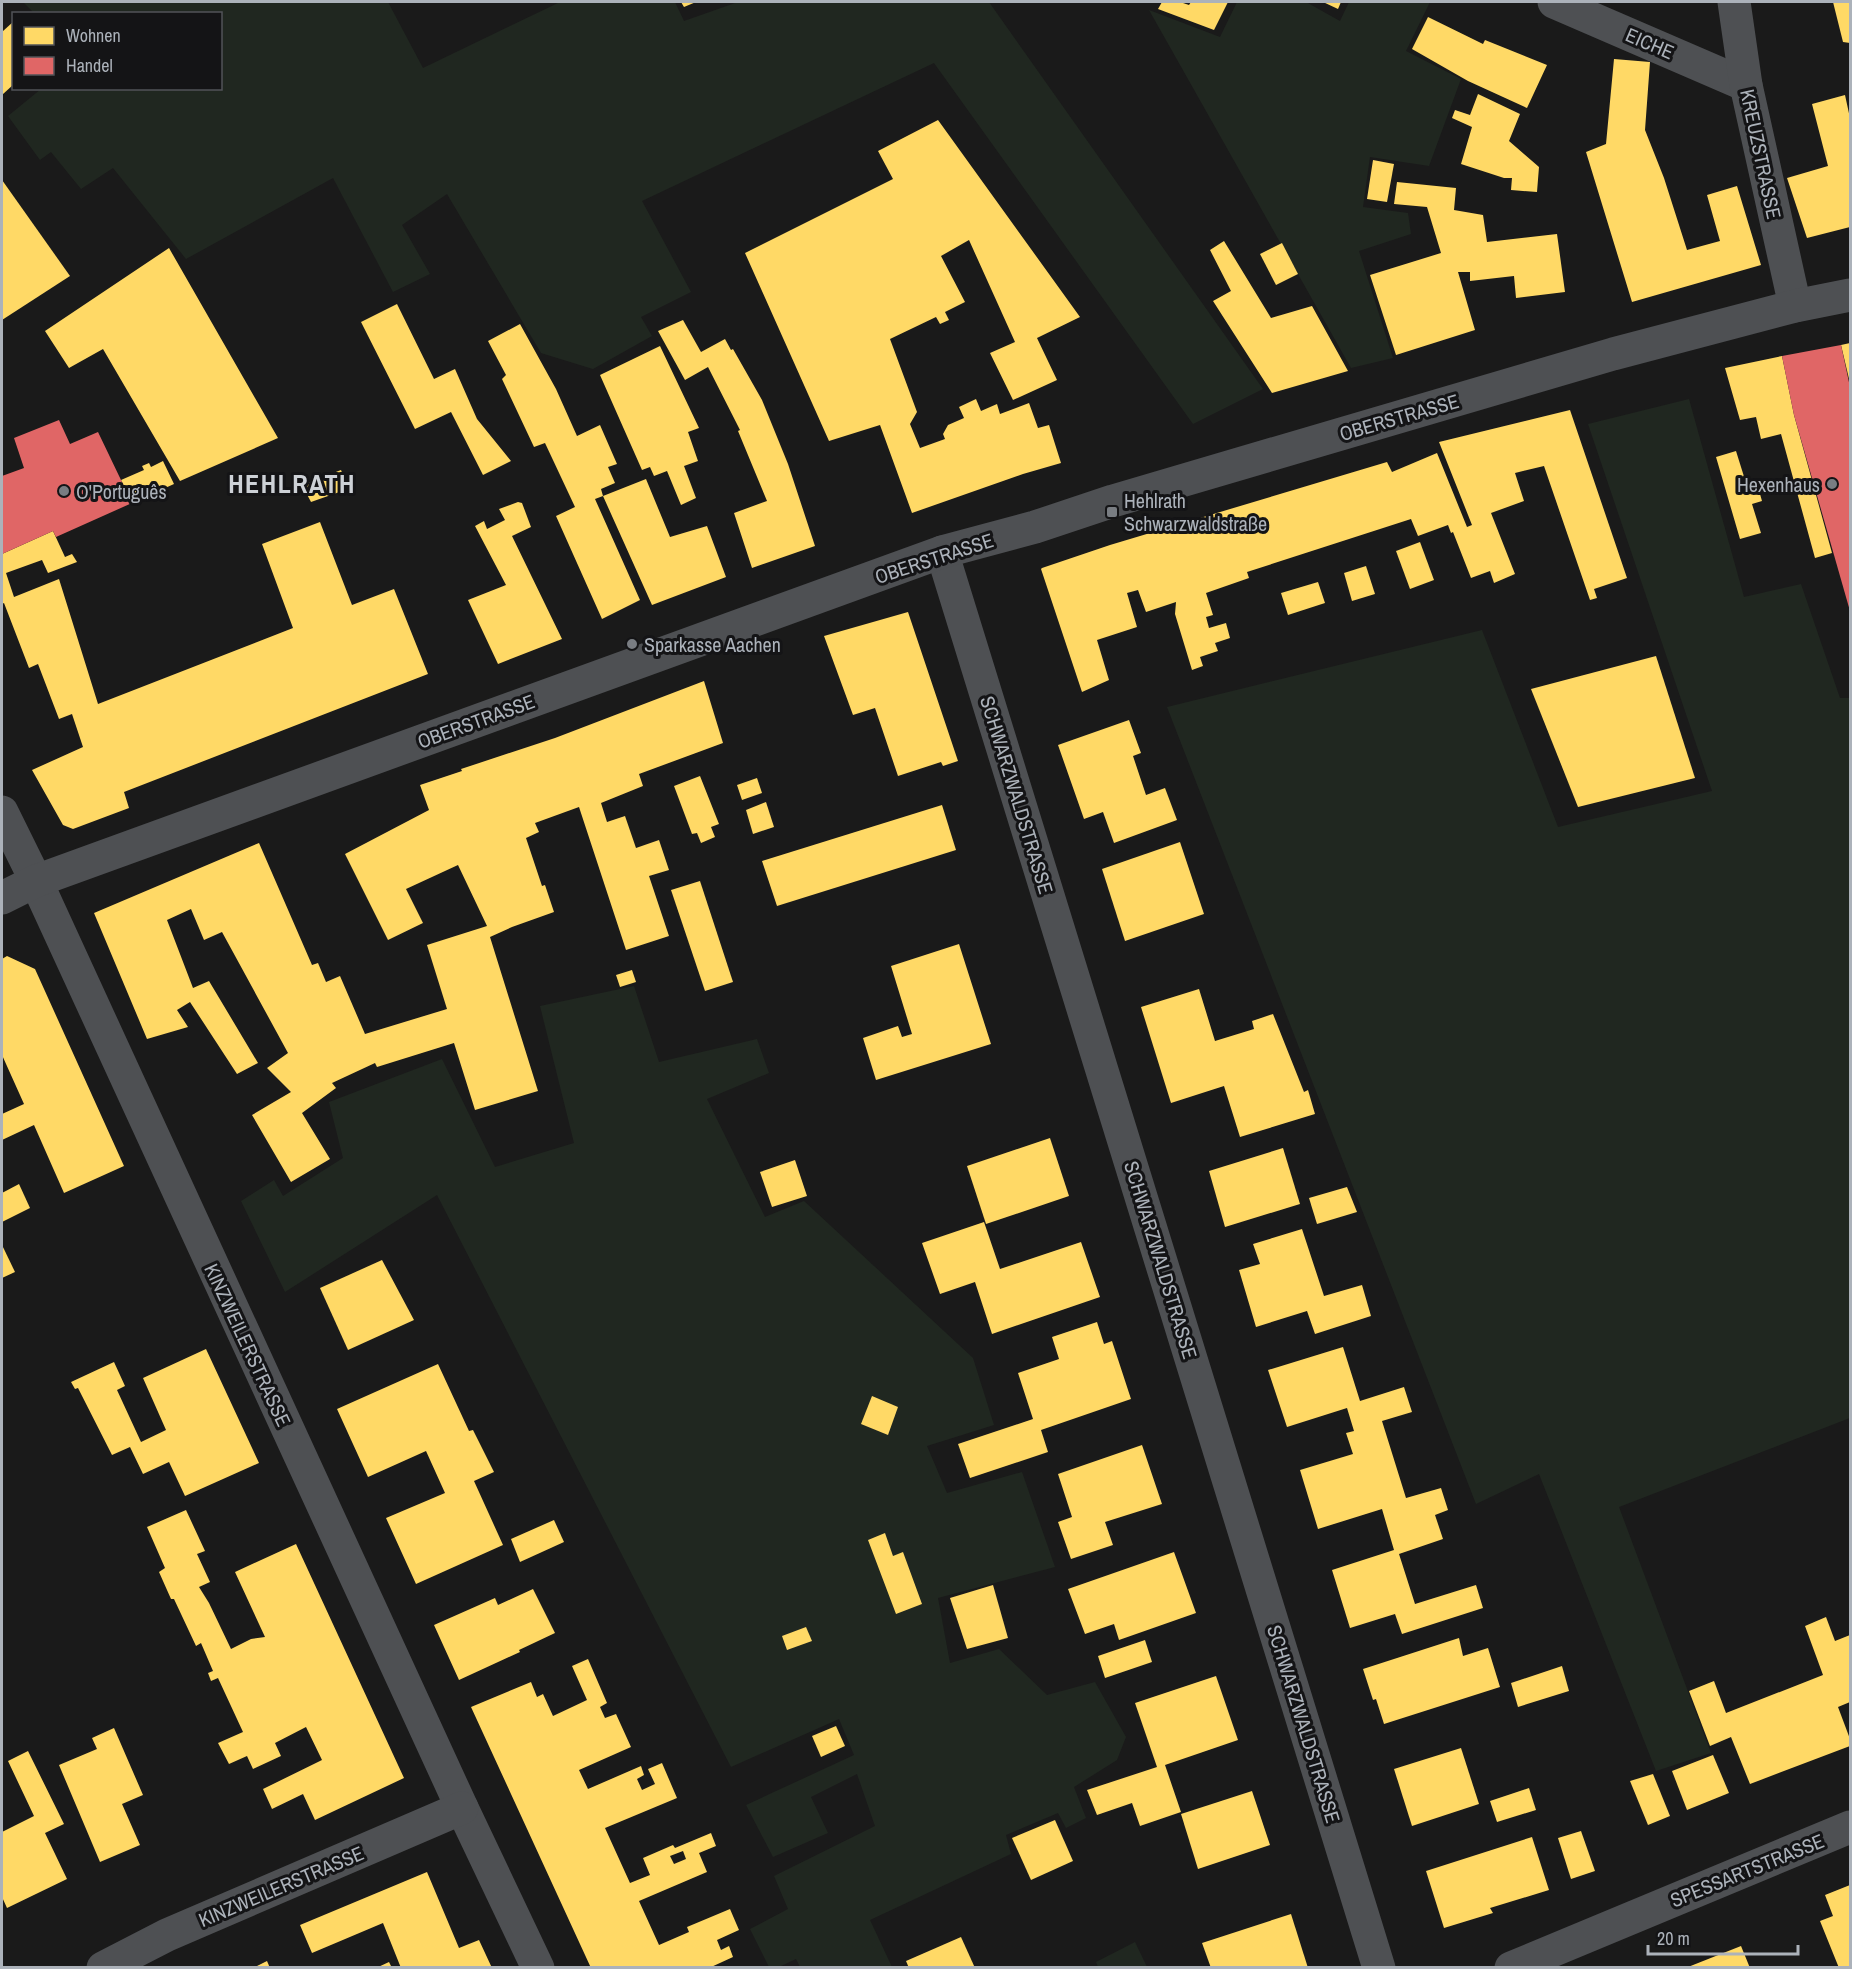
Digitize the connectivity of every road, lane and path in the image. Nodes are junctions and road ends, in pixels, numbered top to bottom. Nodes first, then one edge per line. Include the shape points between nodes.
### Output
1 (1554, 2) edge
2 (1734, 2) edge
3 (1746, 85) junction
4 (1851, 295) edge
5 (1795, 306) junction
6 (942, 552) junction
7 (2, 812) edge
8 (36, 881) junction
9 (2, 898) edge
10 (462, 1808) junction
11 (1851, 1827) edge
12 (103, 1968) edge
13 (538, 1968) edge
14 (1379, 1968) edge
15 (1512, 1968) edge

1 - 3 street, EICHE
2 - 3 street, KREUZSTRASSE
3 - 5 street, KREUZSTRASSE
4 - 5 street, OBERSTRASSE
5 - 6 street, OBERSTRASSE via 1613,354
6 - 8 street, OBERSTRASSE
6 - 14 street, SCHWARZWALDSTRASSE
7 - 8 street, KINZWEILERSTRASSE
8 - 9 street, OBERSTRASSE
8 - 10 street, KINZWEILERSTRASSE
10 - 12 street, KINZWEILERSTRASSE via 167,1935
10 - 13 street, KINZWEILERSTRASSE
11 - 15 street, SPESSARTSTRASSE

